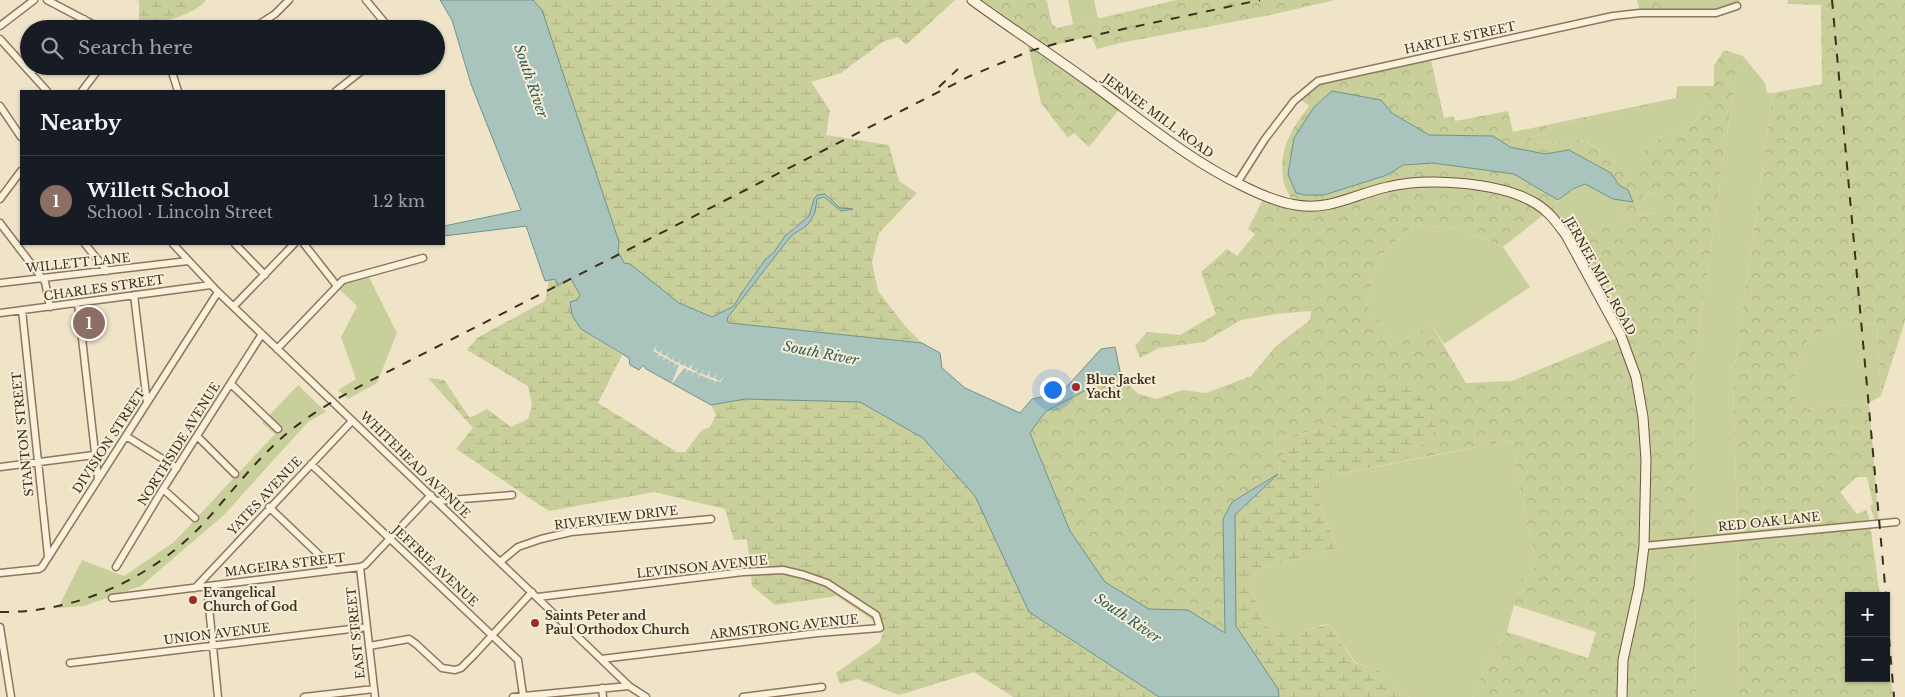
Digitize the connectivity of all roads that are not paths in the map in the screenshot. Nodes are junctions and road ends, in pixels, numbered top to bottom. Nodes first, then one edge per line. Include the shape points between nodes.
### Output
1 (34, 0) edge
2 (47, 0) edge
3 (289, 0) edge
4 (366, 0) edge
5 (972, 0) edge
6 (1737, 6) dead end
7 (84, 19) edge
8 (266, 20) edge
9 (383, 20) edge
10 (0, 26) edge
11 (0, 39) edge
12 (20, 61) edge
13 (33, 75) edge
14 (94, 75) edge
15 (173, 75) edge
16 (356, 75) edge
17 (46, 90) edge
18 (83, 90) edge
19 (178, 90) edge
20 (337, 90) edge
21 (0, 106) edge
22 (20, 136) edge
23 (20, 172) edge
24 (1237, 183) junction
25 (0, 199) edge
26 (0, 223) edge
27 (86, 245) edge
28 (174, 245) edge
29 (236, 245) edge
30 (293, 245) edge
31 (305, 245) edge
32 (423, 258) dead end
33 (188, 261) junction
34 (107, 271) junction
35 (265, 275) junction
36 (42, 278) junction
37 (0, 283) edge
38 (211, 285) junction
39 (337, 286) junction
40 (218, 292) junction
41 (134, 295) junction
42 (78, 303) junction
43 (234, 306) junction
44 (50, 307) junction
45 (22, 310) junction
46 (0, 313) edge
47 (262, 334) junction
48 (277, 349) junction
49 (230, 384) junction
50 (147, 403) junction
51 (352, 420) junction
52 (278, 429) dead end
53 (126, 436) junction
54 (197, 436) junction
55 (94, 455) junction
56 (37, 462) junction
57 (311, 464) junction
58 (0, 466) edge
59 (177, 468) junction
60 (236, 474) dead end
61 (98, 479) junction
62 (163, 489) junction
63 (512, 495) dead end
64 (431, 496) junction
65 (437, 501) junction
66 (270, 507) junction
67 (196, 518) dead end
68 (711, 518) dead end
69 (1896, 522) dead end
70 (391, 540) junction
71 (1644, 546) junction
72 (48, 556) junction
73 (500, 562) junction
74 (116, 567) dead end
75 (360, 567) junction
76 (335, 570) junction
77 (0, 573) edge
78 (207, 586) junction
79 (195, 588) junction
80 (532, 592) junction
81 (538, 597) junction
82 (112, 598) dead end
83 (0, 628) edge
84 (367, 628) junction
85 (880, 628) joint
86 (491, 635) junction
87 (212, 646) junction
88 (369, 646) junction
89 (601, 659) junction
90 (70, 663) dead end
91 (629, 686) junction
92 (822, 687) dead end
93 (602, 688) junction
94 (374, 689) junction
95 (544, 695) edge
96 (523, 696) junction
97 (11, 697) edge
98 (218, 697) edge
99 (304, 697) edge
100 (375, 697) edge
101 (513, 697) edge
102 (603, 697) edge
103 (646, 697) edge
104 (743, 697) edge
105 (1622, 697) edge

1 - 10 street
2 - 7 street
3 - 8 street
4 - 9 street
5 - 24 street, JERNEE MILL ROAD via 1180,150
6 - 24 street, HARTLE STREET via 1716,12 1612,16 1318,81 1294,101
11 - 12 street
13 - 17 street
14 - 18 street
15 - 19 street
16 - 20 street
21 - 22 street
23 - 25 street
24 - 71 street, JERNEE MILL ROAD via 1286,203 1320,207 1388,186 1450,182 1522,196 1547,212 1566,235 1617,328 1636,377 1645,430
26 - 36 street
27 - 34 street
28 - 33 street, WHITEHEAD AVENUE
29 - 35 street
30 - 35 street
31 - 39 street
32 - 39 street via 343,280
33 - 34 street, WILLETT LANE
33 - 38 street, WHITEHEAD AVENUE
34 - 36 street, WILLETT LANE
35 - 43 street
36 - 37 street, WILLETT LANE
36 - 44 street
38 - 40 street, WHITEHEAD AVENUE
38 - 41 street, CHARLES STREET
39 - 48 street
40 - 43 street, WHITEHEAD AVENUE
40 - 50 street, DIVISION STREET
41 - 42 street, CHARLES STREET
41 - 50 street
42 - 44 street, CHARLES STREET
42 - 55 street
43 - 47 street, WHITEHEAD AVENUE
44 - 45 street, CHARLES STREET
45 - 46 street, CHARLES STREET
45 - 56 street, STANTON STREET
47 - 48 street, WHITEHEAD AVENUE
47 - 49 street, NORTHSIDE AVENUE
48 - 51 street, WHITEHEAD AVENUE
49 - 52 street
49 - 54 street, NORTHSIDE AVENUE
50 - 53 street, DIVISION STREET
51 - 57 street, YATES AVENUE
51 - 64 street, WHITEHEAD AVENUE
53 - 59 street
53 - 61 street, DIVISION STREET
54 - 59 street, NORTHSIDE AVENUE
54 - 60 street
55 - 56 street
55 - 61 street
56 - 58 street
56 - 72 street, STANTON STREET
57 - 66 street, YATES AVENUE
57 - 70 street, JEFFRIE AVENUE
59 - 62 street, NORTHSIDE AVENUE
61 - 72 street, DIVISION STREET
62 - 67 street
62 - 74 street, NORTHSIDE AVENUE
63 - 65 street
64 - 65 street, WHITEHEAD AVENUE
64 - 70 street, MAGEIRA STREET
65 - 73 street, WHITEHEAD AVENUE
66 - 76 street
66 - 79 street, YATES AVENUE
68 - 73 street, RIVERVIEW DRIVE via 571,532 518,547
69 - 71 street, RED OAK LANE
70 - 75 street, MAGEIRA STREET
70 - 86 street, JEFFRIE AVENUE
71 - 105 street, JERNEE MILL ROAD via 1623,660
72 - 77 street, DIVISION STREET via 39,569
73 - 80 street, WHITEHEAD AVENUE
75 - 76 street, MAGEIRA STREET
75 - 84 street, EAST STREET
76 - 78 street, MAGEIRA STREET
78 - 79 street, MAGEIRA STREET
78 - 87 street
79 - 82 street, MAGEIRA STREET
80 - 81 street, WHITEHEAD AVENUE
80 - 86 street
81 - 85 street, LEVINSON AVENUE via 783,570 827,584 876,615
81 - 89 street, WHITEHEAD AVENUE
83 - 97 street
84 - 87 street, UNION AVENUE
84 - 88 street, EAST STREET
85 - 89 street, ARMSTRONG AVENUE
86 - 88 street via 461,668 455,670 442,668 409,639
86 - 96 street, JEFFRIE AVENUE via 518,660
87 - 90 street, UNION AVENUE
87 - 98 street
88 - 94 street, EAST STREET
89 - 91 street, WHITEHEAD AVENUE
91 - 93 street
91 - 103 street, WHITEHEAD AVENUE
92 - 104 street
93 - 95 street
93 - 102 street
94 - 99 street
94 - 100 street, EAST STREET
95 - 96 street
96 - 101 street

